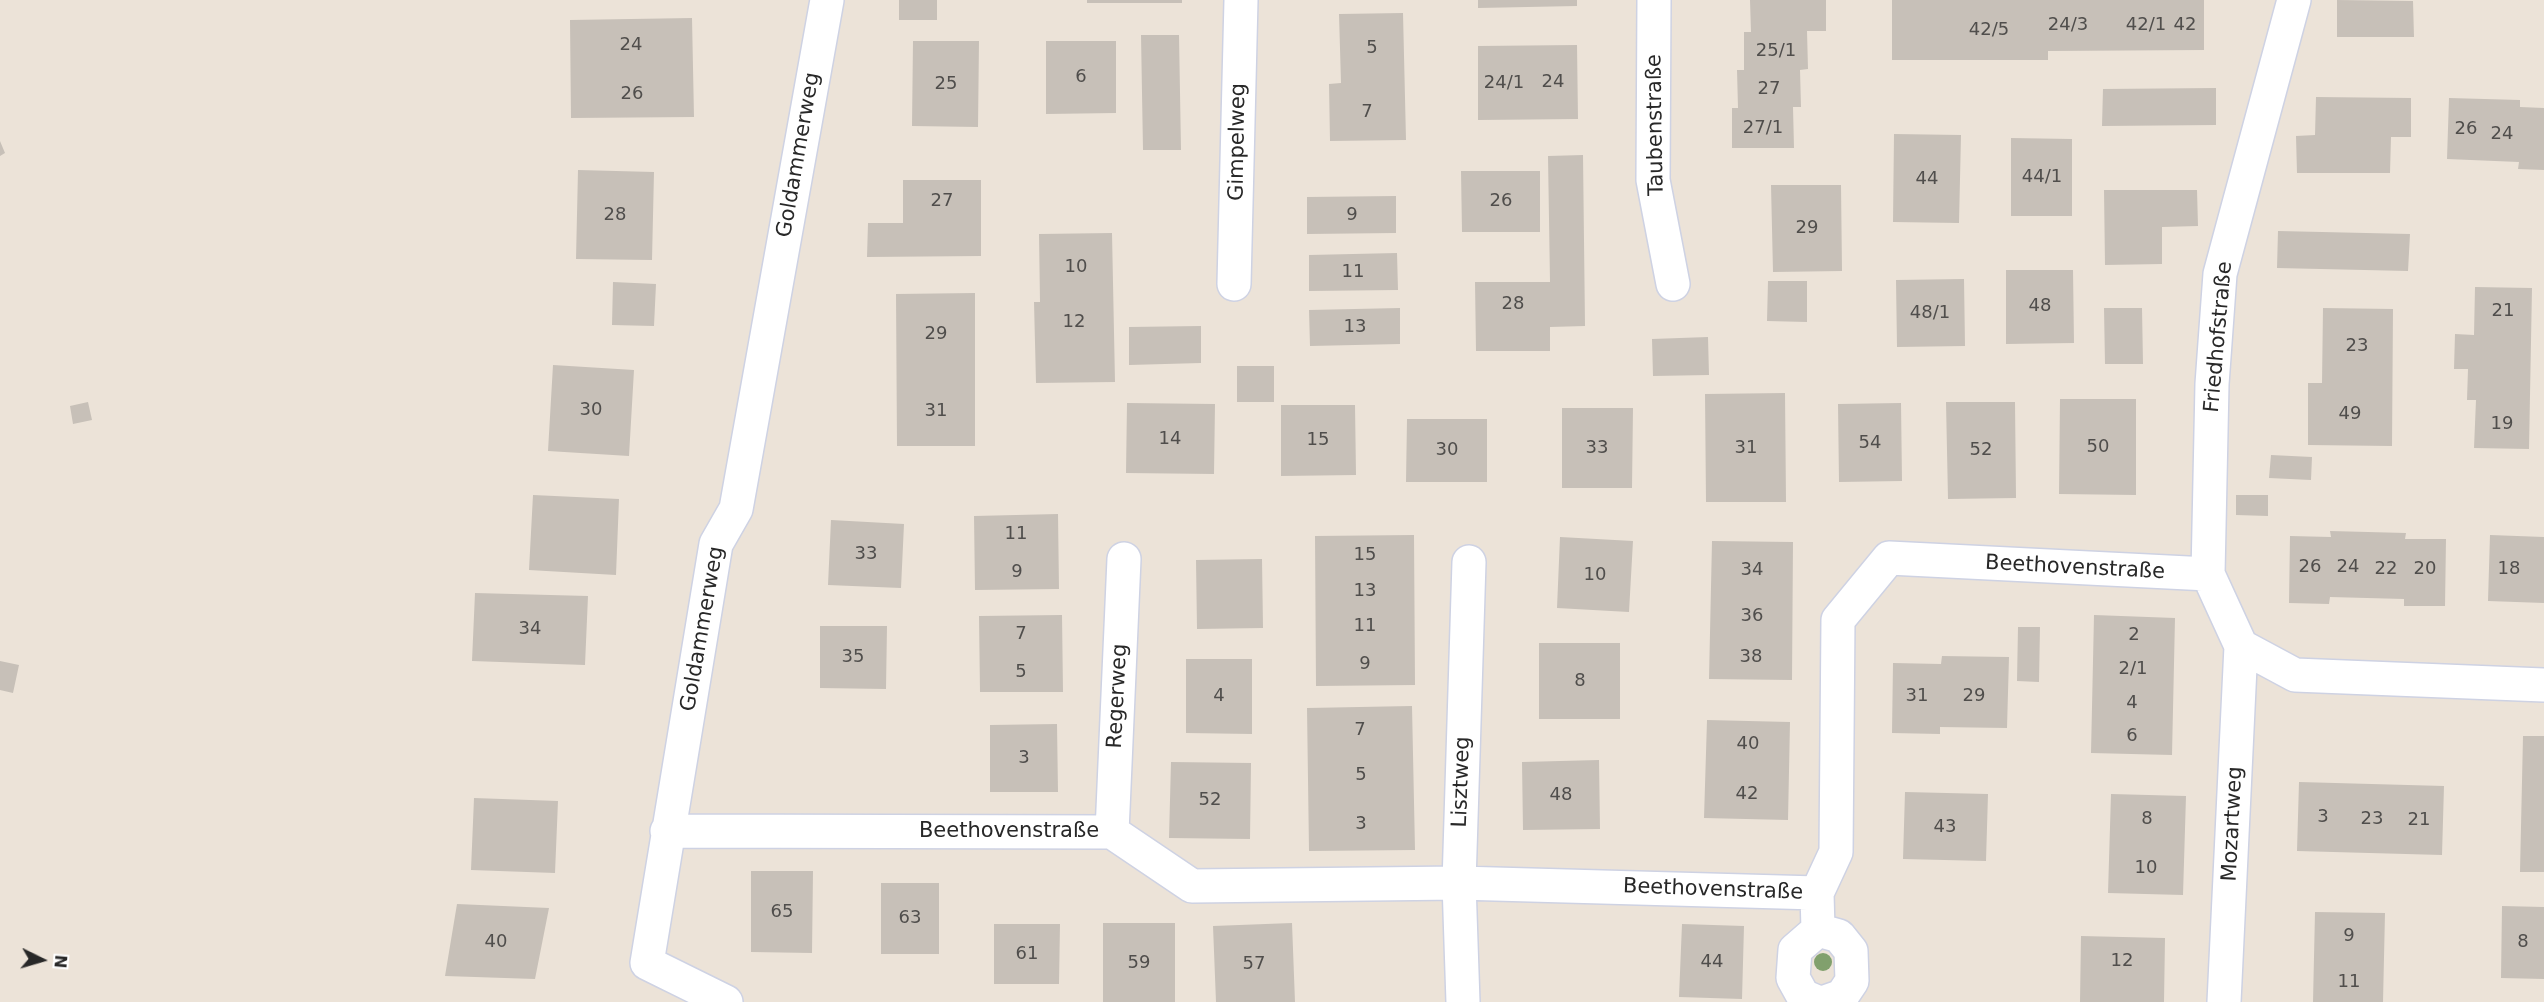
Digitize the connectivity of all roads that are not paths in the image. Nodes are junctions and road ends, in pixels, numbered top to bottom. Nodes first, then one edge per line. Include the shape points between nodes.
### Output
1 (827, 0) edge
2 (1241, 0) edge
3 (1654, 0) edge
4 (2294, 0) edge
5 (1234, 284) dead end
6 (1672, 284) dead end
7 (1124, 559) dead end
8 (1469, 562) dead end
9 (2208, 574) junction
10 (2241, 646) junction
11 (2544, 685) edge
12 (667, 831) junction
13 (1112, 832) junction
14 (1459, 884) junction
15 (1817, 893) junction
16 (1818, 930) junction
17 (726, 1002) edge
18 (1463, 1002) edge
19 (1817, 1002) edge
20 (1825, 1002) edge
21 (2224, 1002) edge

1 - 12 street, Goldammerweg via 736,509 716,544
2 - 5 street, Gimpelweg
3 - 6 street, Taubenstraße via 1653,180
4 - 9 street, Friedhofstraße via 2220,274 2212,384
7 - 13 street, Regerweg
8 - 14 street, Lisztweg
9 - 10 street
9 - 15 street, Beethovenstraße via 1889,558 1838,620 1836,852
10 - 11 street via 2295,675
10 - 21 street, Mozartweg
12 - 13 street, Beethovenstraße
12 - 17 street, Goldammerweg via 647,963
13 - 14 street, Beethovenstraße via 1192,886
14 - 15 street, Beethovenstraße
14 - 18 street, Lisztweg
15 - 16 street
16 - 19 street via 1795,950 1793,978 1803,996
16 - 20 street via 1839,936 1851,951 1852,981 1842,996

